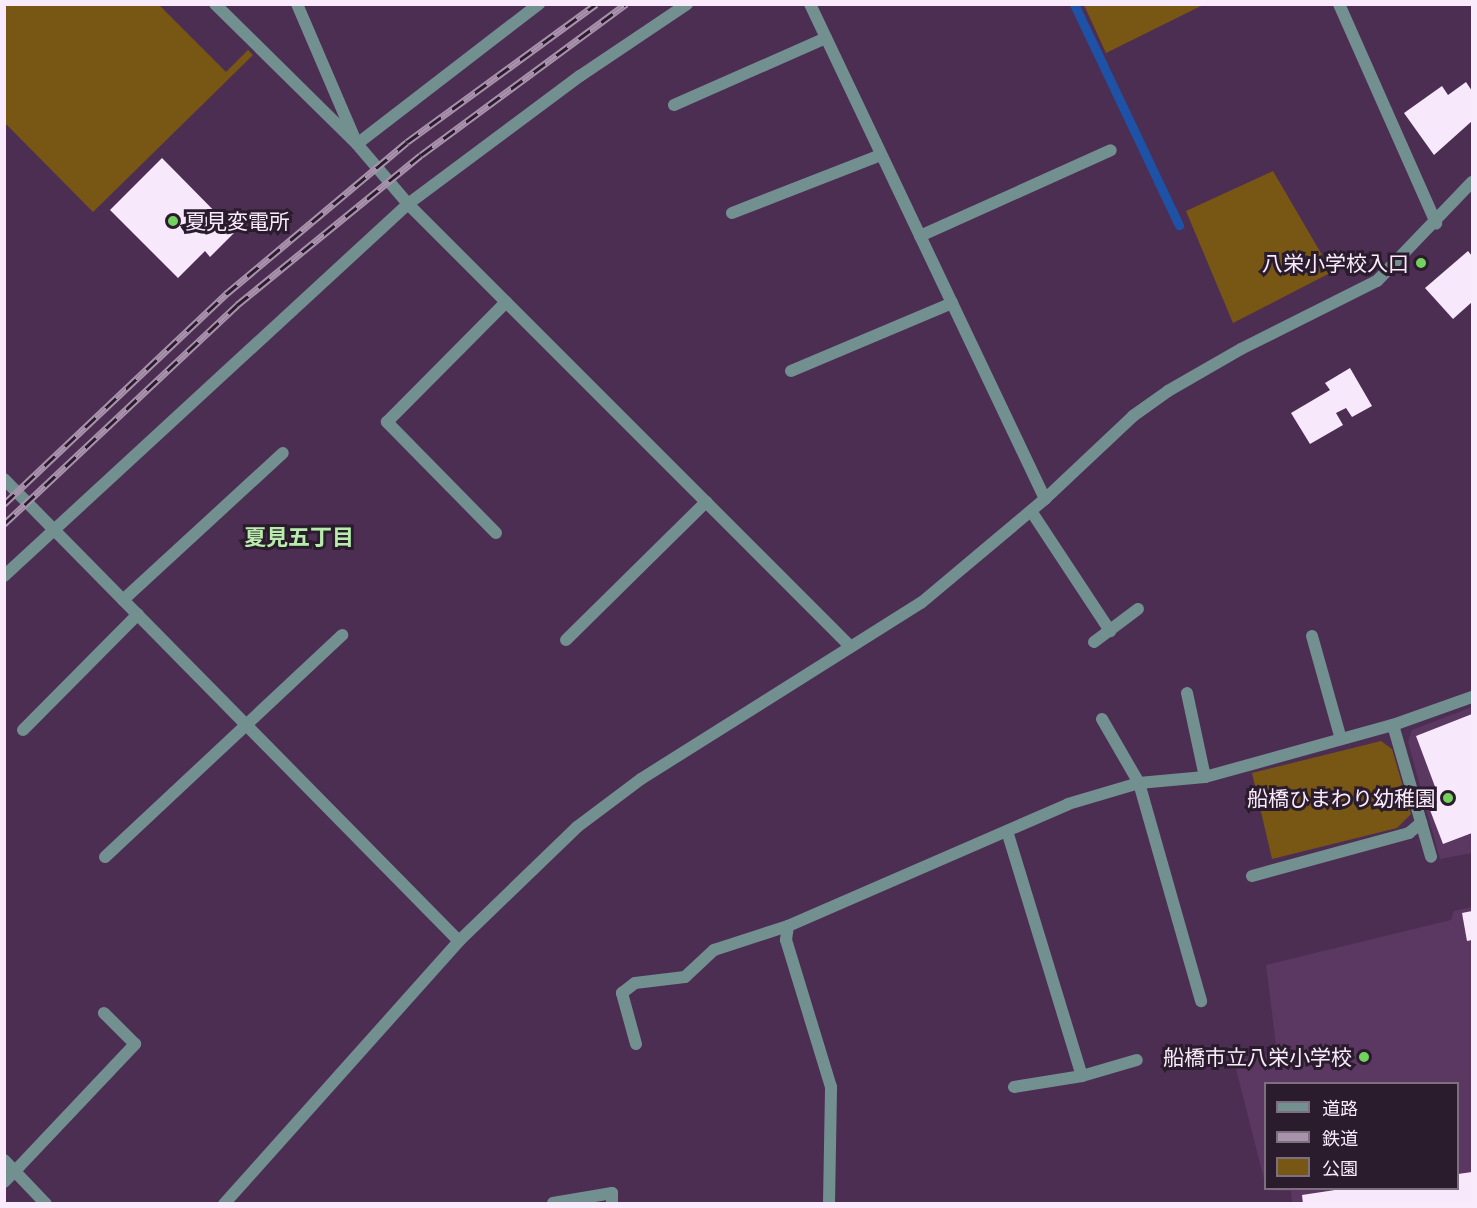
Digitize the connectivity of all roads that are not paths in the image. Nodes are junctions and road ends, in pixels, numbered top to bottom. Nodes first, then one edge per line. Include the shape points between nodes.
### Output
1 (215, 4) edge
2 (297, 4) edge
3 (538, 4) edge
4 (687, 4) edge
5 (810, 4) edge
6 (1339, 4) edge
7 (826, 38) junction
8 (674, 105) dead end
9 (357, 144) junction
10 (1111, 150) dead end
11 (881, 155) junction
12 (1473, 182) edge
13 (408, 204) junction
14 (732, 213) dead end
15 (1436, 222) junction
16 (920, 236) junction
17 (506, 302) junction
18 (952, 303) junction
19 (791, 370) dead end
20 (283, 453) dead end
21 (4, 479) edge
22 (1045, 499) junction
23 (706, 502) junction
24 (1031, 511) junction
25 (53, 529) junction
26 (496, 533) dead end
27 (4, 576) edge
28 (123, 600) junction
29 (1138, 609) dead end
30 (138, 614) junction
31 (1110, 631) junction
32 (342, 635) dead end
33 (1312, 636) dead end
34 (567, 640) dead end
35 (1094, 642) dead end
36 (851, 647) junction
37 (1187, 693) dead end
38 (1473, 697) edge
39 (1102, 719) dead end
40 (246, 724) junction
41 (1393, 725) junction
42 (23, 730) dead end
43 (1341, 739) junction
44 (1205, 777) junction
45 (1139, 783) junction
46 (1421, 823) junction
47 (1007, 831) junction
48 (105, 857) dead end
49 (1431, 857) dead end
50 (1252, 876) dead end
51 (789, 926) junction
52 (459, 941) junction
53 (1202, 1001) dead end
54 (104, 1013) dead end
55 (636, 1044) dead end
56 (1137, 1060) dead end
57 (1082, 1076) junction
58 (1014, 1086) dead end
59 (4, 1160) edge
60 (15, 1171) junction
61 (4, 1182) edge
62 (46, 1203) edge
63 (224, 1203) edge
64 (553, 1203) edge
65 (612, 1203) edge
66 (830, 1203) edge

1 - 9 street
2 - 9 street
3 - 9 street
4 - 13 street via 580,76
5 - 7 street
6 - 15 street
7 - 8 street
7 - 11 street
9 - 13 street
10 - 16 street
11 - 14 street
11 - 16 street
12 - 15 street
13 - 17 street
13 - 25 street
15 - 22 street via 1377,282 1242,348 1168,391 1133,416
16 - 18 street
17 - 23 street
17 - 26 street via 387,422
18 - 19 street
18 - 22 street
20 - 28 street
21 - 25 street
22 - 24 street
23 - 34 street
23 - 36 street
24 - 31 street
24 - 36 street via 921,603
25 - 27 street
25 - 28 street
28 - 30 street
29 - 31 street
30 - 40 street
30 - 42 street
31 - 35 street
32 - 40 street
33 - 43 street
36 - 52 street via 606,805
37 - 44 street
38 - 41 street
39 - 45 street
40 - 48 street
40 - 52 street
41 - 43 street
41 - 46 street
43 - 44 street
44 - 45 street
45 - 47 street via 1068,804
45 - 53 street
46 - 49 street
46 - 50 street via 1409,833
47 - 51 street
47 - 57 street
51 - 55 street via 714,950 685,976 636,983 622,993
51 - 66 street via 786,940 831,1088
52 - 63 street
54 - 60 street via 135,1044
56 - 57 street
57 - 58 street
59 - 60 street
60 - 61 street
60 - 62 street
64 - 65 street via 612,1193

